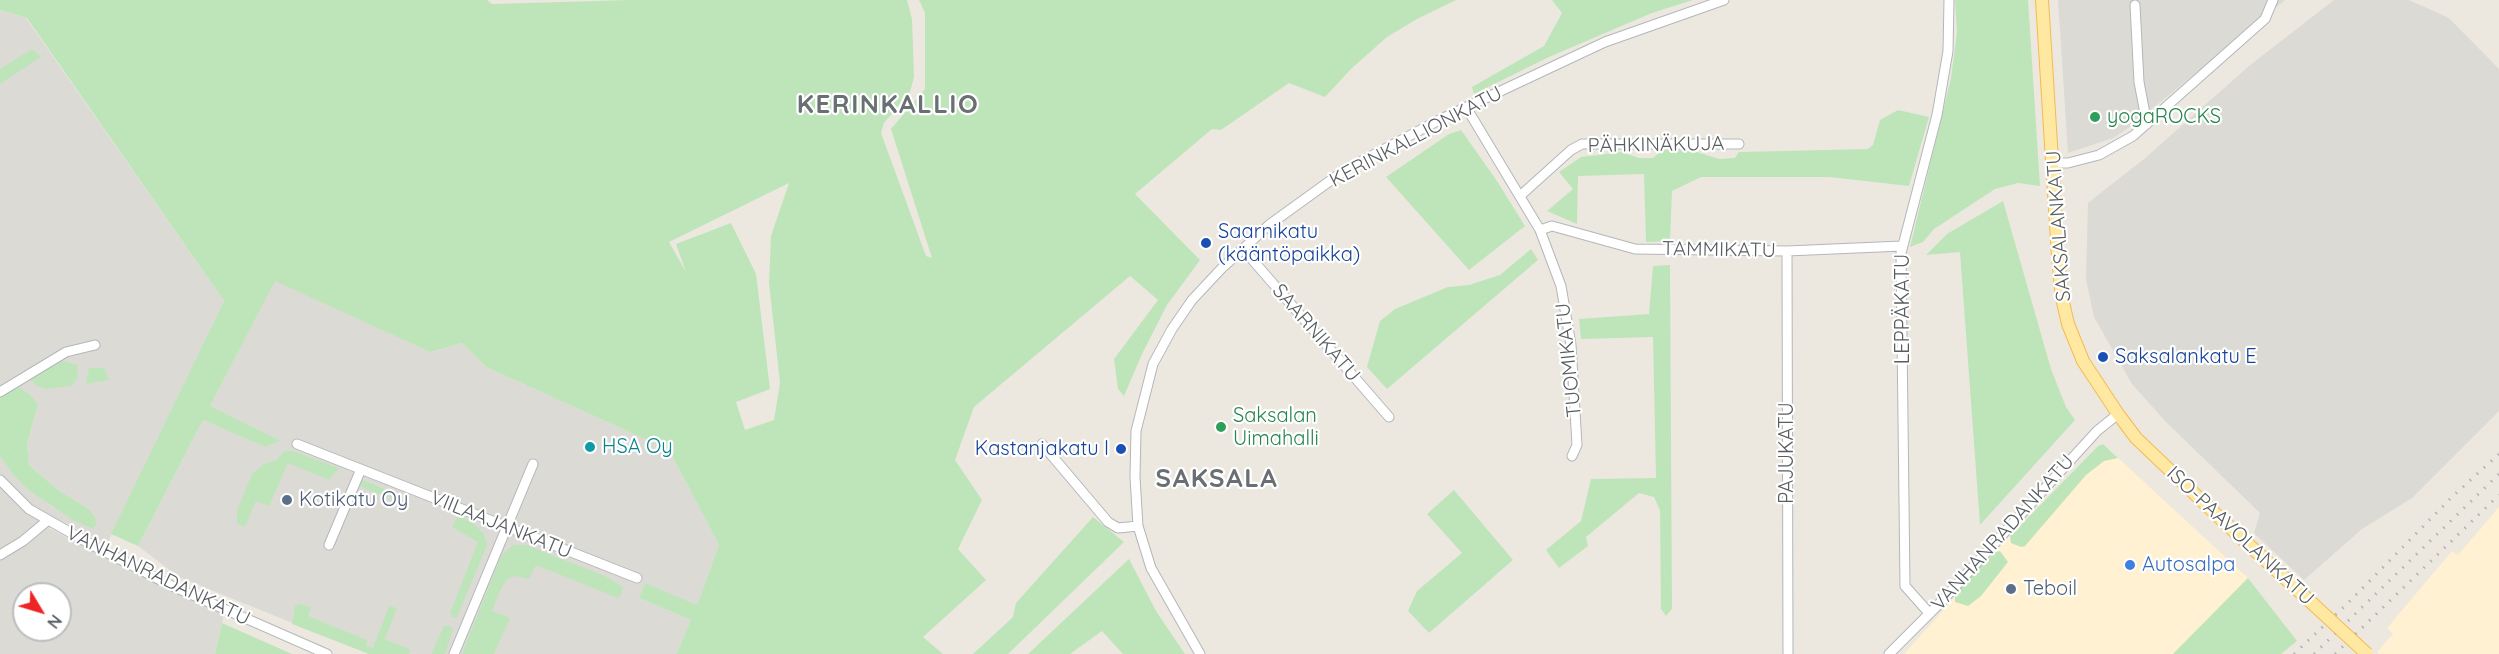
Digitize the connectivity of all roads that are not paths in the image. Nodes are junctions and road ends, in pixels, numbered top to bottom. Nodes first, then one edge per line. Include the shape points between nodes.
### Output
1 (1724, 0) edge
2 (1949, 0) edge
3 (2038, 0) edge
4 (2042, 0) edge
5 (2273, 0) edge
6 (2135, 5) dead end
7 (2043, 25) junction
8 (1466, 107) junction
9 (2147, 124) junction
10 (1739, 144) dead end
11 (2053, 163) junction
12 (1520, 196) junction
13 (1540, 230) junction
14 (1902, 246) junction
15 (1243, 249) junction
16 (1787, 251) junction
17 (95, 345) dead end
18 (0, 392) edge
19 (2118, 414) junction
20 (1389, 417) dead end
21 (297, 444) dead end
22 (1042, 444) dead end
23 (1572, 456) dead end
24 (533, 464) dead end
25 (361, 469) junction
26 (0, 480) edge
27 (47, 521) junction
28 (1138, 526) junction
29 (505, 528) junction
30 (329, 545) dead end
31 (0, 555) edge
32 (637, 578) dead end
33 (1929, 613) junction
34 (327, 654) edge
35 (454, 654) edge
36 (1200, 654) edge
37 (1788, 654) edge
38 (1889, 654) edge
39 (2367, 654) edge

1 - 8 street, KERINKALLIONKATU via 1605,42
2 - 14 street, LEPPÄKATU via 1948,51 1937,115
3 - 7 main road, SAKSALANKATU
4 - 7 main road, SAKSALANKATU
5 - 9 street via 2265,19
6 - 9 street via 2139,82
7 - 11 main road, SAKSALANKATU
8 - 12 street, TUOMIKATU
8 - 15 street, KERINKALLIONKATU via 1345,170 1269,225
9 - 11 street via 2099,155
10 - 12 street, PÄHKINÄKUJA via 1582,144
11 - 19 main road, SAKSALANKATU via 2058,257 2068,324 2083,361
12 - 13 street, TUOMIKATU
13 - 16 street, TAMMIKATU via 1552,226 1635,249
13 - 23 street, TUOMIKATU via 1561,286 1571,345 1577,445
14 - 16 street, TAMMIKATU
14 - 33 street, LEPPÄKATU via 1905,586
15 - 20 street, SAARNIKATU
15 - 28 street, KERINKALLIONKATU via 1192,300 1153,364 1136,431
16 - 37 street, PAJUKATU
17 - 18 street via 66,352
19 - 33 street, VANHANRADANKATU via 2097,430
19 - 39 main road, ISO-PAAVOLANKATU, bridge via 2136,438
21 - 25 street, VIILAAJANKATU
22 - 28 street via 1108,522 1118,528
24 - 29 street
25 - 29 street, VIILAAJANKATU
25 - 30 street
26 - 27 street, VANHANRADANKATU
27 - 31 street
27 - 34 street, VANHANRADANKATU via 172,586
28 - 36 street, KERINKALLIONKATU via 1151,568
29 - 32 street, VIILAAJANKATU
29 - 35 street
33 - 38 street, VANHANRADANKATU

